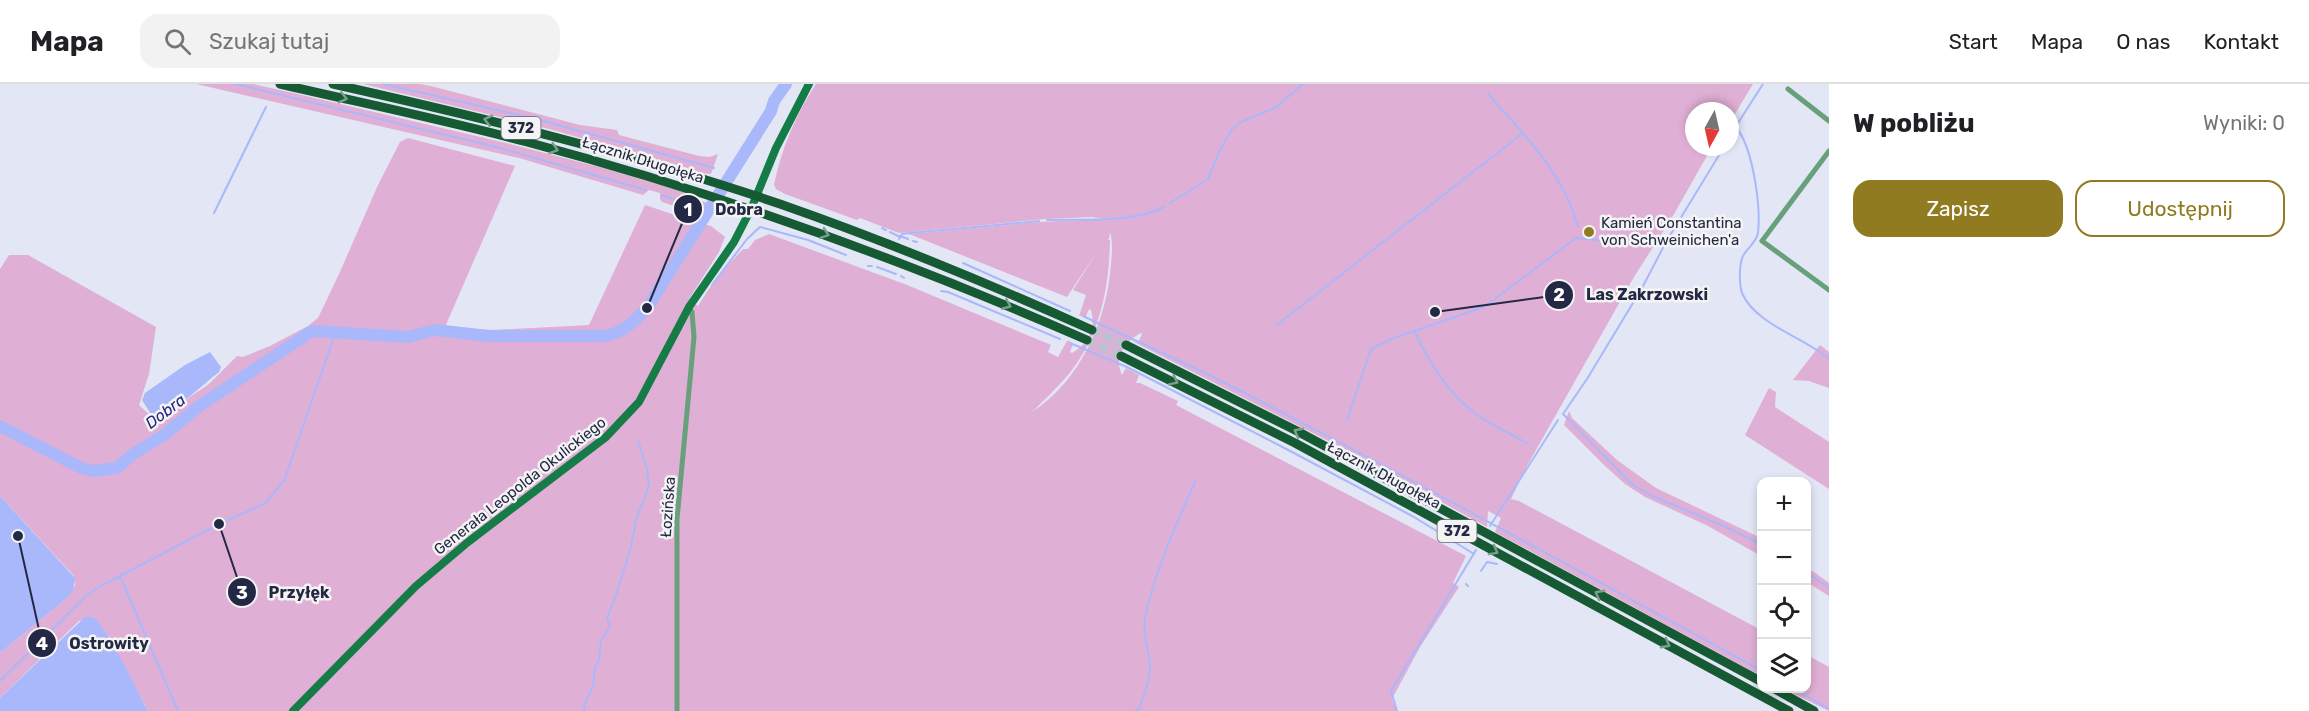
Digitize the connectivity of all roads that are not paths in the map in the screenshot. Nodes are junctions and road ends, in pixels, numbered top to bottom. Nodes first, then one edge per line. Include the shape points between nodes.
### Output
1 (280, 84) edge
2 (333, 84) edge
3 (809, 84) edge
4 (1788, 89) dead end
5 (1829, 121) edge
6 (1829, 151) edge
7 (756, 197) junction
8 (751, 209) junction
9 (1829, 290) edge
10 (689, 307) junction
11 (1092, 330) tunnel mouth
12 (1087, 340) tunnel mouth
13 (1126, 345) tunnel mouth
14 (1121, 356) tunnel mouth
15 (1757, 680) edge
16 (1782, 693) edge
17 (293, 711) edge
18 (676, 711) edge
19 (1790, 711) edge
20 (1814, 711) edge

1 -> 8 main road, Łącznik Długołęka / 372 via 525,141
7 -> 2 main road, Łącznik Długołęka / 372 via 542,133
3 - 7 street, Generała Leopolda Okulickiego
4 - 5 street
6 - 9 street via 1762,242
7 - 8 street, Generała Leopolda Okulickiego
7 - 11 main road, Łącznik Długołęka / 372 via 894,246
8 - 10 street, Generała Leopolda Okulickiego via 734,242
8 -> 12 main road, Łącznik Długołęka / 372 via 910,266
10 - 17 street, Generała Leopolda Okulickiego via 639,402 618,426 425,579
10 - 18 street, Łozińska via 694,337 677,519
15 -> 13 main road, Łącznik Długołęka / 372 via 1306,435
14 -> 19 main road, Łącznik Długołęka / 372 via 1286,438
16 - 20 main road

